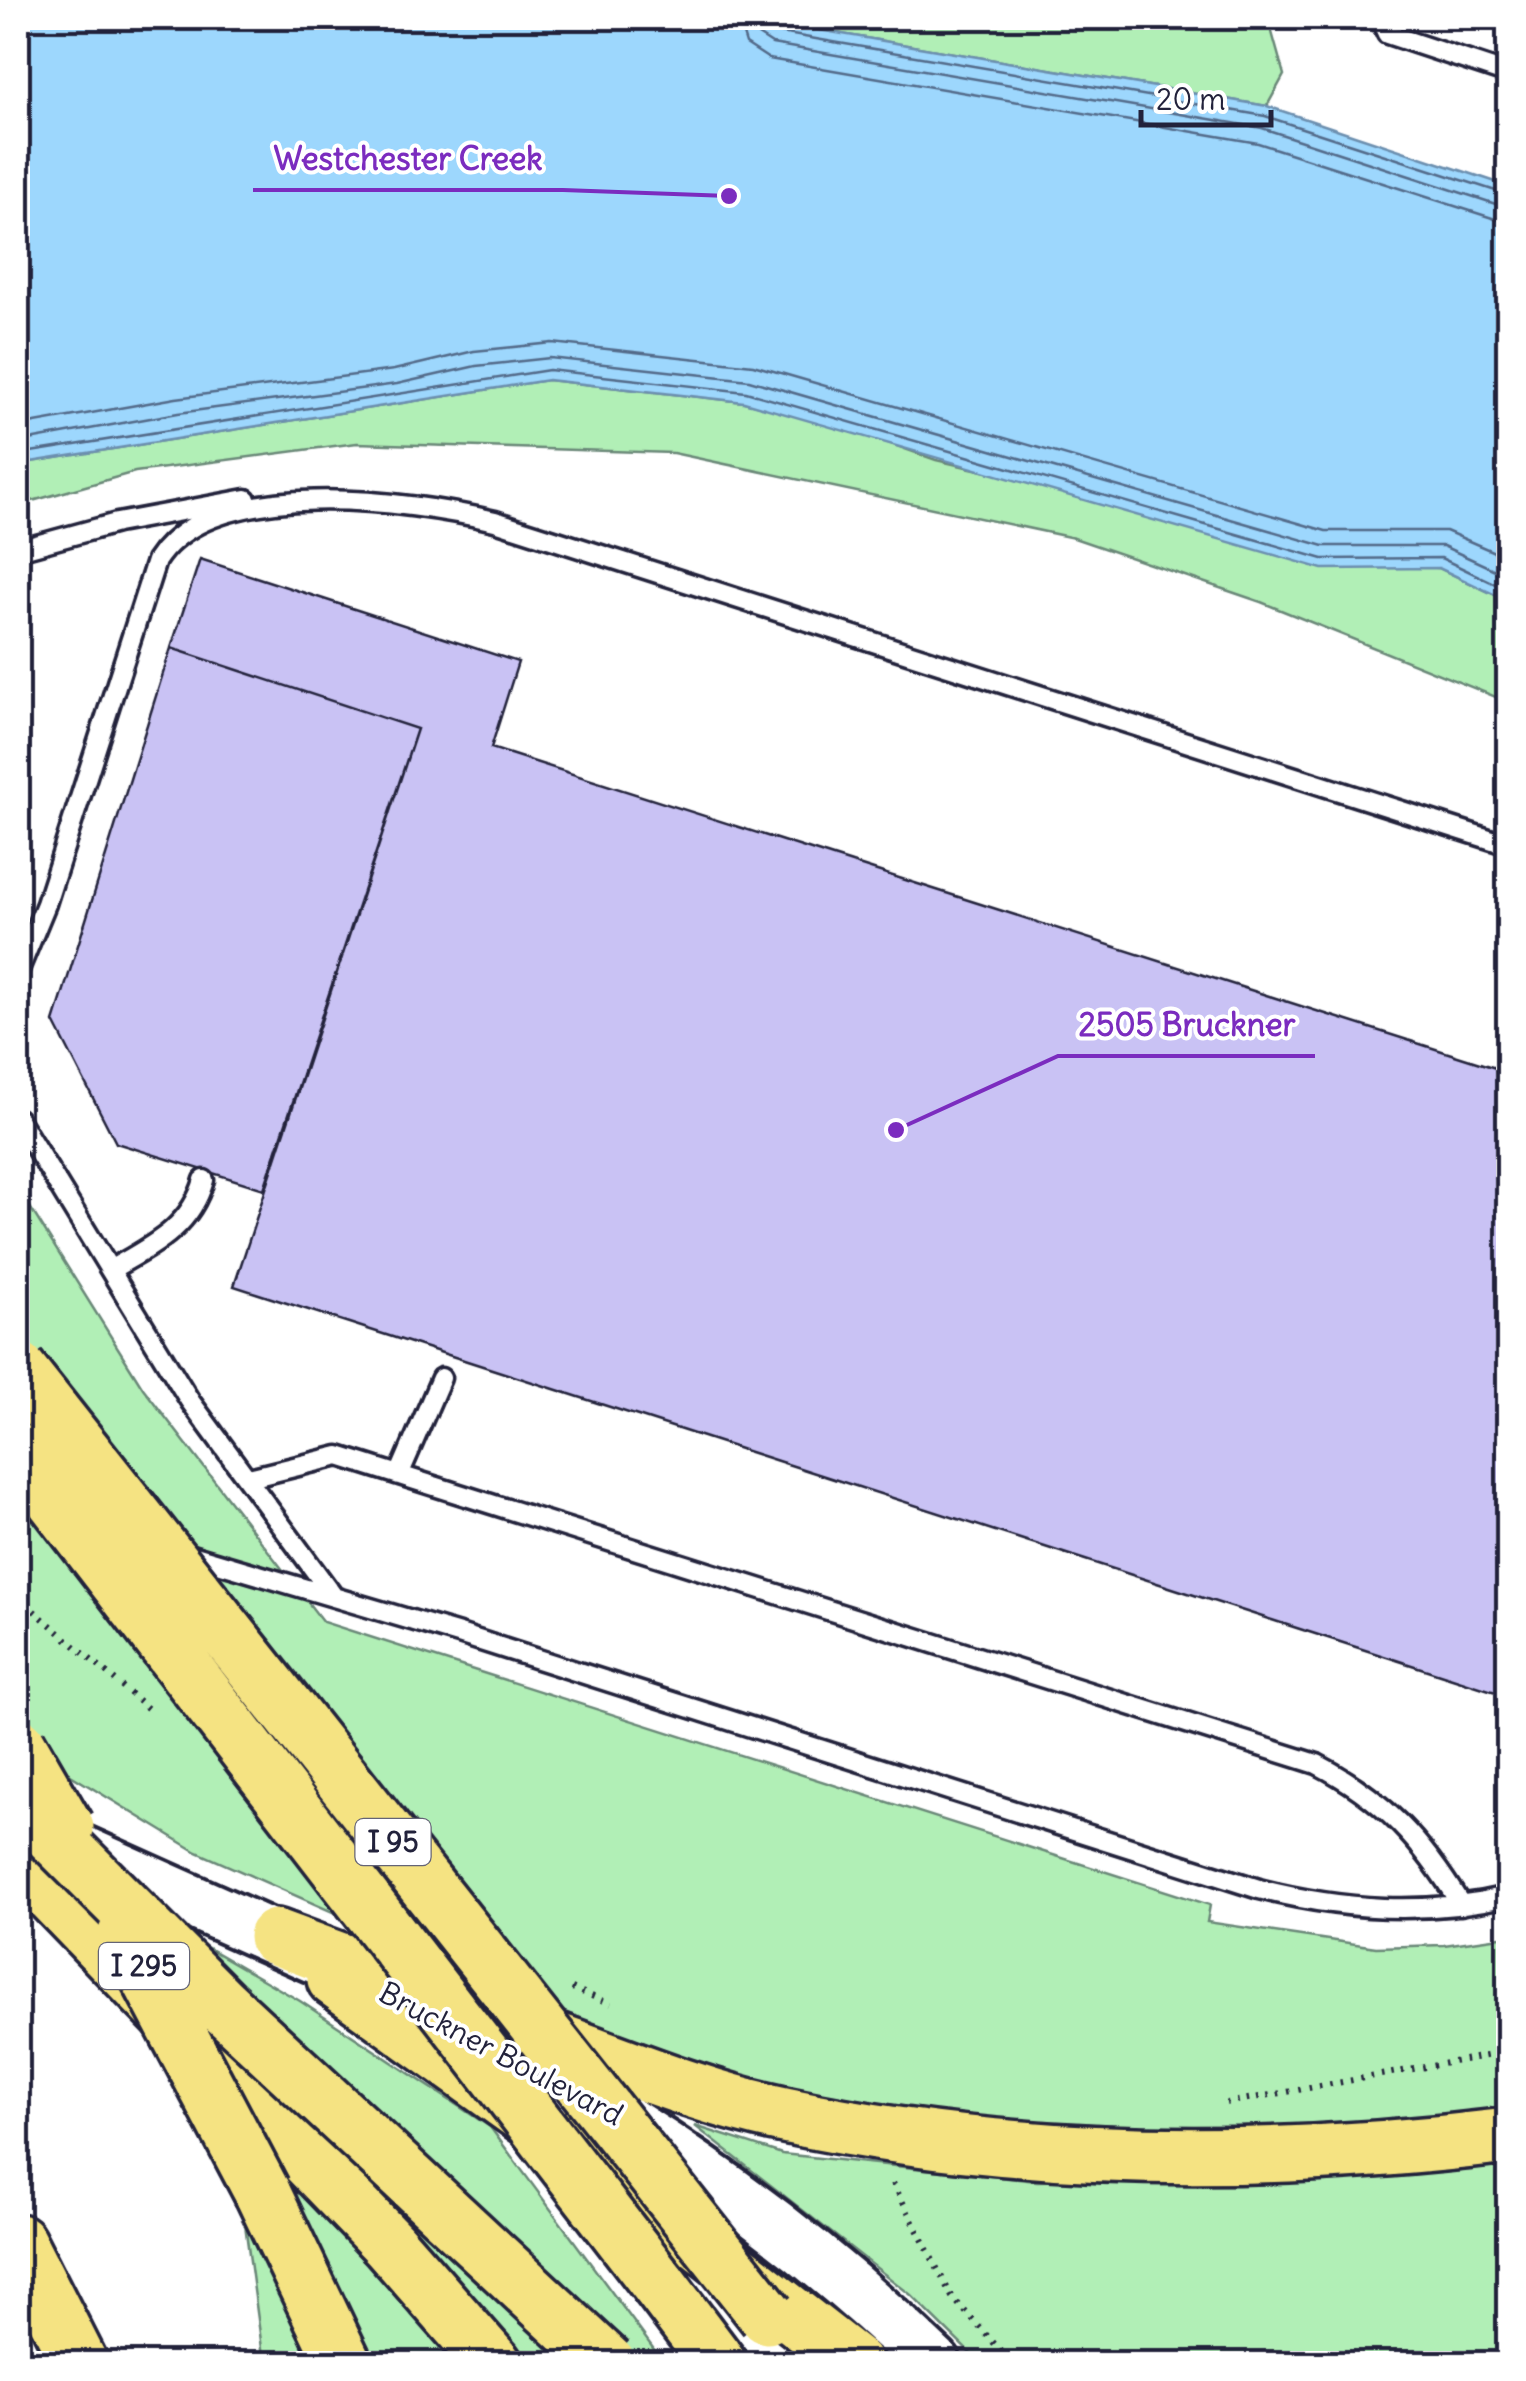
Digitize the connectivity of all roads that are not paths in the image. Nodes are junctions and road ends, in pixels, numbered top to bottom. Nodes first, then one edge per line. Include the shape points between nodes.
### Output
1 (1380, 18) edge
2 (1508, 74) edge
3 (18, 550) edge
4 (1508, 838) edge
5 (1508, 845) edge
6 (18, 972) edge
7 (18, 1118) edge
8 (204, 1180) dead end
9 (110, 1270) junction
10 (18, 1369) edge
11 (441, 1378) dead end
12 (18, 1452) edge
13 (400, 1475) junction
14 (249, 1478) junction
15 (36, 1510) dead end
16 (112, 1532) dead end
17 (131, 1538) dead end
18 (335, 1598) junction
19 (18, 1744) edge
20 (18, 1801) edge
21 (18, 1824) edge
22 (18, 1860) edge
23 (1508, 1896) edge
24 (1461, 1906) junction
25 (276, 1937) junction
26 (1508, 2136) edge
27 (18, 2242) edge
28 (80, 2364) edge
29 (344, 2364) edge
30 (494, 2364) edge
31 (608, 2364) edge
32 (719, 2364) edge
33 (804, 2364) edge
34 (854, 2364) edge
35 (934, 2364) edge

1 - 2 lane via 1386,34
3 - 4 lane via 117,523 287,494 372,491 429,498 488,511
5 - 6 lane via 495,520 410,503 294,504 232,513 192,528 156,561
7 - 9 lane
8 - 9 lane via 178,1228
9 - 14 lane via 190,1400
10 - 33 highway, I 95, bridge
11 - 13 lane
12 - 32 highway, bridge
13 - 14 lane via 339,1456
13 - 24 lane via 1316,1764 1393,1814 1434,1860
14 - 18 lane
15 - 16 lane
17 - 18 lane
18 - 24 lane via 1259,1889 1350,1908
19 - 29 highway, I 295, bridge via 187,2045
20 - 31 highway, bridge via 221,2004
21 - 25 main road, Bruckner Boulevard
22 - 30 highway, bridge via 389,2244
23 - 24 lane
25 - 26 highway via 693,2090 831,2123 1118,2154 1313,2152
25 - 34 highway via 670,2220
25 - 35 main road, Bruckner Boulevard via 560,2080 638,2127 751,2206
27 - 28 highway

